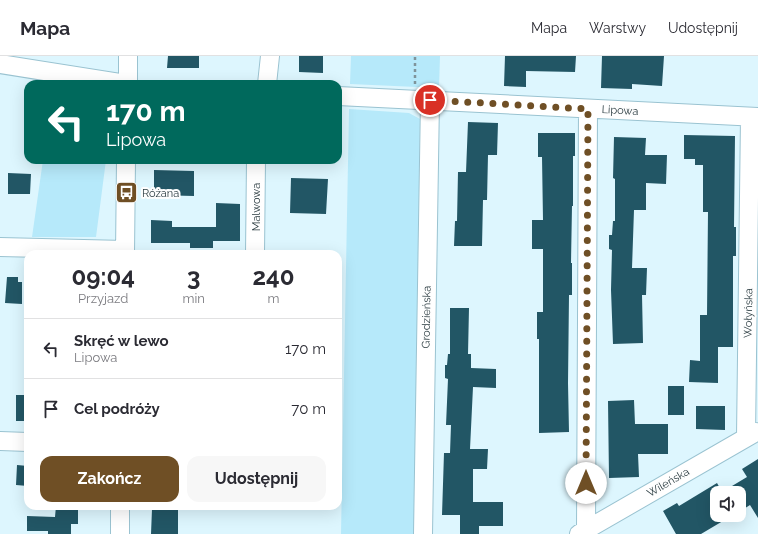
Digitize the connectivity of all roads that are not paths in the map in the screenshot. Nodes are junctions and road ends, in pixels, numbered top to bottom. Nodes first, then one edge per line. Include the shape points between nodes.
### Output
1 (128, 56) edge
2 (270, 56) edge
3 (0, 64) edge
4 (102, 80) edge
5 (127, 80) edge
6 (267, 80) edge
7 (342, 96) edge
8 (430, 100) junction
9 (588, 109) junction
10 (754, 117) edge
11 (126, 164) edge
12 (256, 164) edge
13 (0, 247) edge
14 (75, 250) edge
15 (125, 250) edge
16 (256, 250) edge
17 (752, 434) edge
18 (0, 441) edge
19 (24, 442) edge
20 (120, 510) edge
21 (582, 532) edge
22 (120, 534) edge
23 (423, 534) edge

1 - 5 street
2 - 6 street
3 - 4 street
7 - 8 street, Lipowa
8 - 9 street, Lipowa
8 - 23 street, Grodzieńska
9 - 10 street, Lipowa
9 - 21 street
10 - 17 street, Wołyńska
11 - 15 street
12 - 16 street, Malwowa
13 - 14 street
17 - 21 street, Wileńska
18 - 19 street
20 - 22 street

